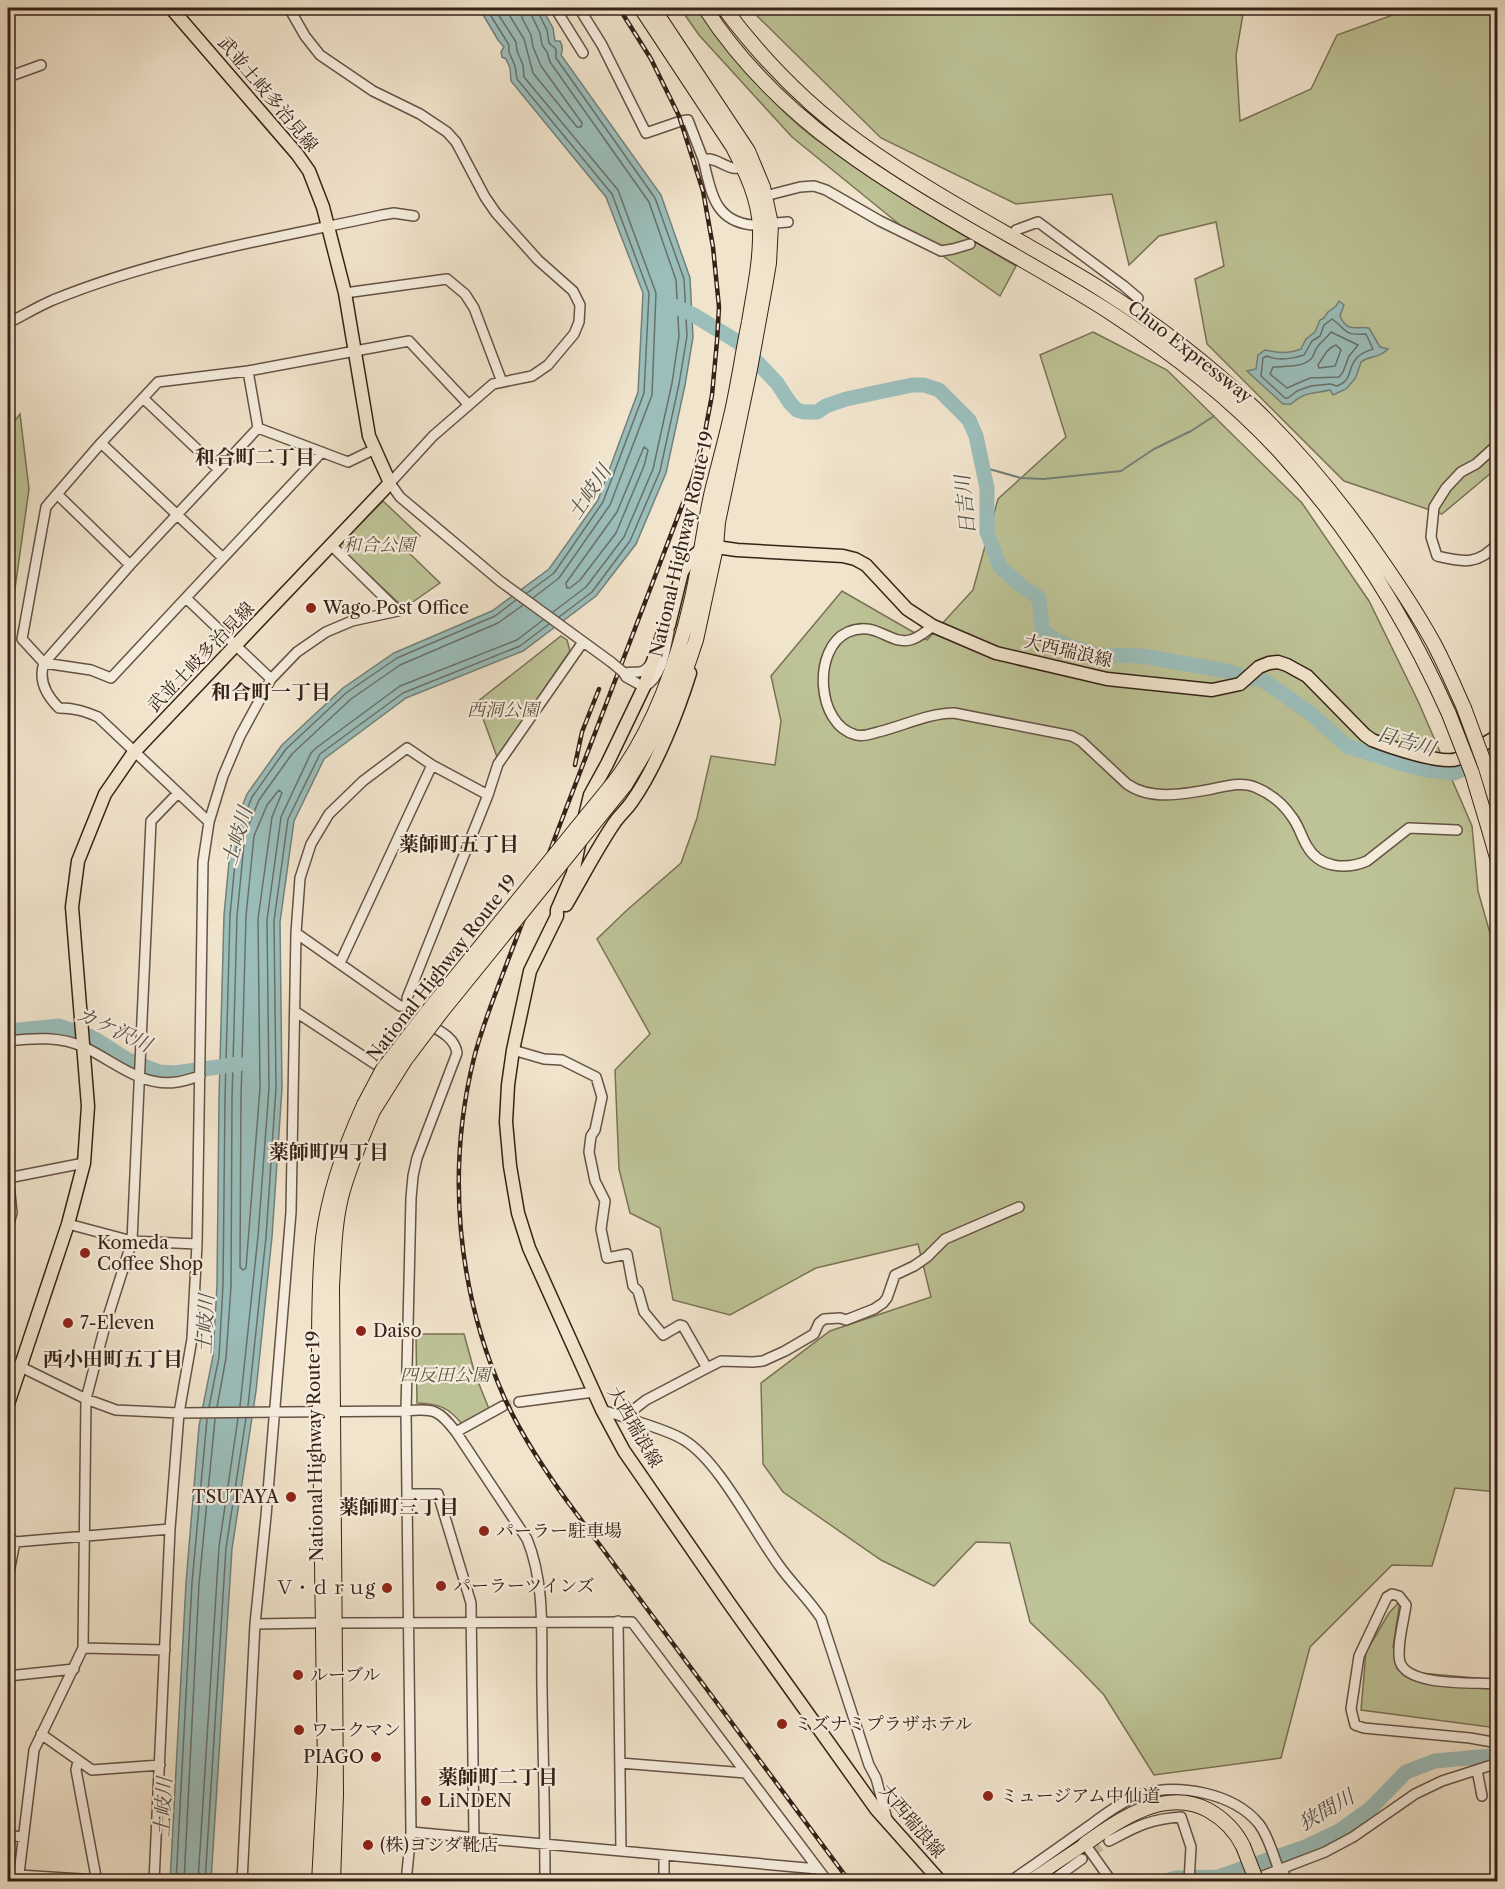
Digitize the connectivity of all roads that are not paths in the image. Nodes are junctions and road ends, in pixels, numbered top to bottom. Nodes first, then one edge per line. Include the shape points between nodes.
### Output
1 (171, 8) edge
2 (289, 8) edge
3 (555, 8) edge
4 (579, 8) edge
5 (641, 8) edge
6 (653, 8) edge
7 (705, 8) edge
8 (724, 8) edge
9 (583, 53) dead end
10 (41, 65) dead end
11 (8, 77) edge
12 (703, 159) junction
13 (743, 167) junction
14 (765, 196) junction
15 (414, 216) dead end
16 (788, 222) dead end
17 (776, 223) dead end
18 (752, 225) dead end
19 (328, 228) junction
20 (1016, 230) dead end
21 (970, 244) dead end
22 (345, 293) junction
23 (1138, 298) dead end
24 (8, 323) edge
25 (751, 338) junction
26 (354, 350) junction
27 (248, 371) junction
28 (502, 382) junction
29 (143, 398) junction
30 (468, 404) junction
31 (258, 429) junction
32 (101, 443) junction
33 (1497, 444) edge
34 (375, 449) junction
35 (322, 452) junction
36 (219, 470) junction
37 (390, 483) junction
38 (57, 494) junction
39 (177, 515) junction
40 (1497, 543) edge
41 (331, 545) junction
42 (709, 548) junction
43 (223, 558) junction
44 (130, 565) junction
45 (186, 598) junction
46 (669, 625) junction
47 (933, 626) junction
48 (696, 640) junction
49 (583, 642) junction
50 (236, 647) junction
51 (654, 658) junction
52 (44, 663) junction
53 (624, 672) junction
54 (271, 679) junction
55 (644, 687) junction
56 (1497, 736) edge
57 (134, 752) junction
58 (432, 765) junction
59 (620, 783) junction
60 (178, 793) junction
61 (488, 795) junction
62 (1497, 807) edge
63 (586, 812) junction
64 (616, 821) junction
65 (209, 822) junction
66 (1457, 830) dead end
67 (1497, 861) edge
68 (557, 916) junction
69 (296, 933) junction
70 (340, 963) junction
71 (410, 1010) junction
72 (296, 1012) junction
73 (8, 1041) edge
74 (83, 1047) junction
75 (513, 1050) junction
76 (200, 1076) junction
77 (139, 1078) junction
78 (84, 1163) junction
79 (8, 1176) edge
80 (1019, 1207) dead end
81 (68, 1224) junction
82 (8, 1226) edge
83 (132, 1241) junction
84 (197, 1244) junction
85 (8, 1365) edge
86 (21, 1367) junction
87 (706, 1368) junction
88 (594, 1392) junction
89 (86, 1399) junction
90 (519, 1402) tunnel mouth
91 (8, 1404) edge
92 (503, 1406) tunnel mouth
93 (602, 1410) junction
94 (326, 1411) junction
95 (406, 1411) junction
96 (274, 1412) junction
97 (183, 1413) junction
98 (624, 1417) junction
99 (456, 1432) junction
100 (408, 1494) junction
101 (170, 1529) junction
102 (85, 1536) junction
103 (11, 1540) edge
104 (8, 1577) edge
105 (618, 1621) junction
106 (408, 1622) junction
107 (541, 1622) junction
108 (314, 1623) dead end
109 (343, 1623) dead end
110 (472, 1623) junction
111 (255, 1624) junction
112 (83, 1648) junction
113 (165, 1650) junction
114 (74, 1669) junction
115 (8, 1676) edge
116 (1497, 1684) edge
117 (41, 1734) junction
118 (1497, 1743) edge
119 (78, 1761) junction
120 (620, 1763) junction
121 (1497, 1763) edge
122 (160, 1765) junction
123 (1479, 1769) junction
124 (746, 1773) junction
125 (1482, 1796) dead end
126 (888, 1822) junction
127 (411, 1832) junction
128 (8, 1834) edge
129 (23, 1838) junction
130 (474, 1838) junction
131 (1109, 1841) tunnel mouth
132 (1085, 1844) junction
133 (545, 1845) junction
134 (621, 1851) junction
135 (664, 1855) junction
136 (1082, 1859) tunnel mouth
137 (818, 1869) junction
138 (1281, 1869) junction
139 (19, 1878) edge
140 (97, 1881) edge
141 (154, 1881) edge
142 (242, 1881) edge
143 (319, 1881) edge
144 (333, 1881) edge
145 (406, 1881) edge
146 (545, 1881) edge
147 (664, 1881) edge
148 (828, 1881) edge
149 (941, 1881) edge
150 (1012, 1881) edge
151 (1028, 1881) edge
152 (1050, 1881) edge
153 (1112, 1881) edge
154 (1189, 1881) edge
155 (1246, 1881) edge
156 (1257, 1881) edge
157 (1286, 1881) edge

1 - 19 main road, 武並土岐多治見線 via 297,154 317,188
2 - 28 street via 320,55 372,91 447,132 496,213 538,260 573,291 579,305 574,334 548,365 532,376
3 - 9 street
4 - 12 street via 602,45 645,133 688,120
5 - 13 highway, National Highway Route 19
6 - 14 highway, National Highway Route 19 via 748,152
7 - 67 highway, Chuo Expressway, bridge via 758,74 815,129 885,180 1109,312 1171,355 1283,455 1367,563 1429,668 1472,773
8 - 62 highway, Chuo Expressway, bridge via 791,85 859,143 1151,323 1205,363 1266,418 1334,494 1424,625 1464,708
10 - 11 street
12 - 13 street via 717,160 732,168
12 - 18 street via 718,208
13 - 25 highway, National Highway Route 19 via 754,194 760,226
14 - 21 street via 814,186 941,251
14 - 25 highway, National Highway Route 19 via 771,224 769,263
15 - 19 street via 394,213
16 - 17 street
19 - 22 main road, 武並土岐多治見線
19 - 24 street via 201,254 119,278 52,301
20 - 23 street via 1038,222
22 - 26 main road, 武並土岐多治見線
22 - 28 street via 447,279 474,308
25 - 42 highway, National Highway Route 19 via 718,522
26 - 27 street
26 - 30 street via 409,341
26 - 34 main road, 武並土岐多治見線 via 369,436
27 - 29 street via 158,382
27 - 31 street
28 - 30 street via 493,384
29 - 32 street
29 - 36 street
30 - 37 street
31 - 35 street
31 - 36 street
32 - 38 street
32 - 39 street
33 - 40 street via 1446,488 1434,507 1431,528 1437,556 1462,562 1480,557
34 - 35 street via 348,462
34 - 37 main road, 武並土岐多治見線
35 - 43 street
36 - 39 street
37 - 41 main road, 武並土岐多治見線
37 - 49 street via 400,498 500,581
38 - 44 street
38 - 52 street via 46,507 22,639
39 - 43 street
39 - 44 street
41 - 50 main road, 武並土岐多治見線
41 - 54 street via 398,611 352,621 326,632 297,652
42 - 46 main road via 690,559 682,572
42 - 47 main road, 大西瑞浪線 via 855,559 867,565 907,609
42 - 48 highway, National Highway Route 19
42 - 59 highway, National Highway Route 19 via 669,679
43 - 45 street
44 - 52 street
45 - 50 street
45 - 52 street via 111,678 91,670
46 - 51 main road
46 - 55 street via 661,666
47 - 56 main road, 大西瑞浪線 via 996,652 1107,679 1212,690 1240,684 1259,667 1278,662 1317,685 1372,740 1438,760 1458,759
47 - 66 street via 905,641 869,628 842,635 829,652 824,674 828,710 836,723 861,736 954,713 1072,736 1127,784 1147,793 1178,794 1244,784 1256,787 1292,816 1316,857 1340,867 1367,861 1409,828
48 - 59 highway, National Highway Route 19 via 682,681 650,746
48 - 64 main road via 684,691 667,734 633,800
49 - 53 street, bridge
49 - 61 street via 498,764
50 - 54 street
50 - 57 main road, 武並土岐多治見線
51 - 53 street via 646,670
51 - 55 main road
52 - 57 street via 41,671 45,688 59,708 98,717
53 - 55 street
54 - 65 street via 240,736
55 - 63 main road via 590,795
57 - 60 street
57 - 74 main road, 武並土岐多治見線 via 105,794 78,861 72,907
58 - 61 street
58 - 69 street via 407,748 363,781 329,814 311,844 300,878
58 - 70 street
59 - 94 highway, National Highway Route 19, bridge via 368,1108 342,1191 336,1228
60 - 65 street
60 - 77 street via 151,821
61 - 71 street via 407,998
63 - 64 main road via 590,818 610,825
63 - 68 main road via 573,873
64 - 68 main road
65 - 76 street via 203,862
68 - 75 main road, 大西瑞浪線 via 530,971
69 - 70 street
69 - 72 street
70 - 71 street
71 - 72 street via 375,1064
71 - 95 street via 452,1039 457,1053 413,1176
72 - 96 street via 291,1212
73 - 74 street via 55,1038
74 - 77 street
74 - 78 main road, 武並土岐多治見線 via 88,1106
75 - 87 street via 562,1060 596,1077 602,1096 589,1152 595,1181 605,1201 602,1229 607,1258 627,1254 633,1286 644,1312 663,1335 683,1326
75 - 88 main road, 大西瑞浪線 via 506,1122 518,1214 529,1248
76 - 77 street via 164,1083
76 - 84 street
77 - 83 street
78 - 79 street
78 - 81 main road, 武並土岐多治見線
79 - 82 street via 12,1213
80 - 87 street via 940,1242 927,1257 895,1275 887,1298 874,1309 846,1320 824,1319 814,1334 763,1360 722,1361
81 - 83 street
81 - 86 main road, 武並土岐多治見線
83 - 84 street
83 - 89 street
84 - 97 street
85 - 86 street
86 - 89 street
86 - 91 main road, 武並土岐多治見線
87 - 98 street via 646,1400
88 - 90 street
88 - 93 main road, 大西瑞浪線
89 - 97 street via 116,1410
89 - 102 street
92 - 99 street
93 - 98 street
93 - 126 main road, 大西瑞浪線 via 624,1451 688,1544
94 - 95 street
94 - 96 street
94 - 143 highway, National Highway Route 19 via 325,1772
94 - 144 highway, National Highway Route 19 via 336,1782
95 - 99 street via 436,1412
95 - 100 street
96 - 97 street
96 - 111 street
97 - 101 street
98 - 126 street via 684,1439 694,1448 712,1466 780,1567 810,1601 821,1618
99 - 107 street via 527,1539 535,1557
100 - 106 street
100 - 110 street via 438,1494 471,1603
101 - 102 street
101 - 113 street
102 - 103 street
102 - 112 street
103 - 104 street
105 - 107 street
105 - 120 street
105 - 124 street via 632,1622
106 - 109 street
106 - 110 street
106 - 127 street
107 - 110 street
107 - 133 street
108 - 111 street
110 - 130 street
111 - 142 street
112 - 113 street
112 - 114 street
113 - 122 street
114 - 115 street
114 - 117 street
116 - 118 street via 1425,1680 1410,1674 1401,1664 1399,1652 1406,1605 1392,1594 1387,1597 1359,1656 1351,1709 1355,1725 1364,1728
117 - 119 street
117 - 129 street via 34,1750
119 - 122 street via 92,1770
119 - 140 street via 76,1770
120 - 124 street
120 - 134 street
121 - 123 street
122 - 141 street
123 - 125 street
123 - 138 street via 1415,1794 1353,1837
124 - 137 street
126 - 149 main road, 大西瑞浪線
127 - 130 street
127 - 145 street
128 - 129 street
129 - 139 street
130 - 133 street
131 - 154 street via 1156,1819 1181,1817 1191,1847
132 - 151 main road
132 - 153 street
132 - 156 highway, bridge via 1140,1810 1182,1803 1203,1808 1222,1819 1238,1836
133 - 134 street
133 - 146 street
134 - 135 street
135 - 137 street
135 - 147 street
136 - 152 street
137 - 148 street
138 - 150 street via 1266,1834 1248,1813 1206,1793 1165,1790 1140,1795 1114,1809
138 - 155 street
138 - 157 street
139 - 140 street

